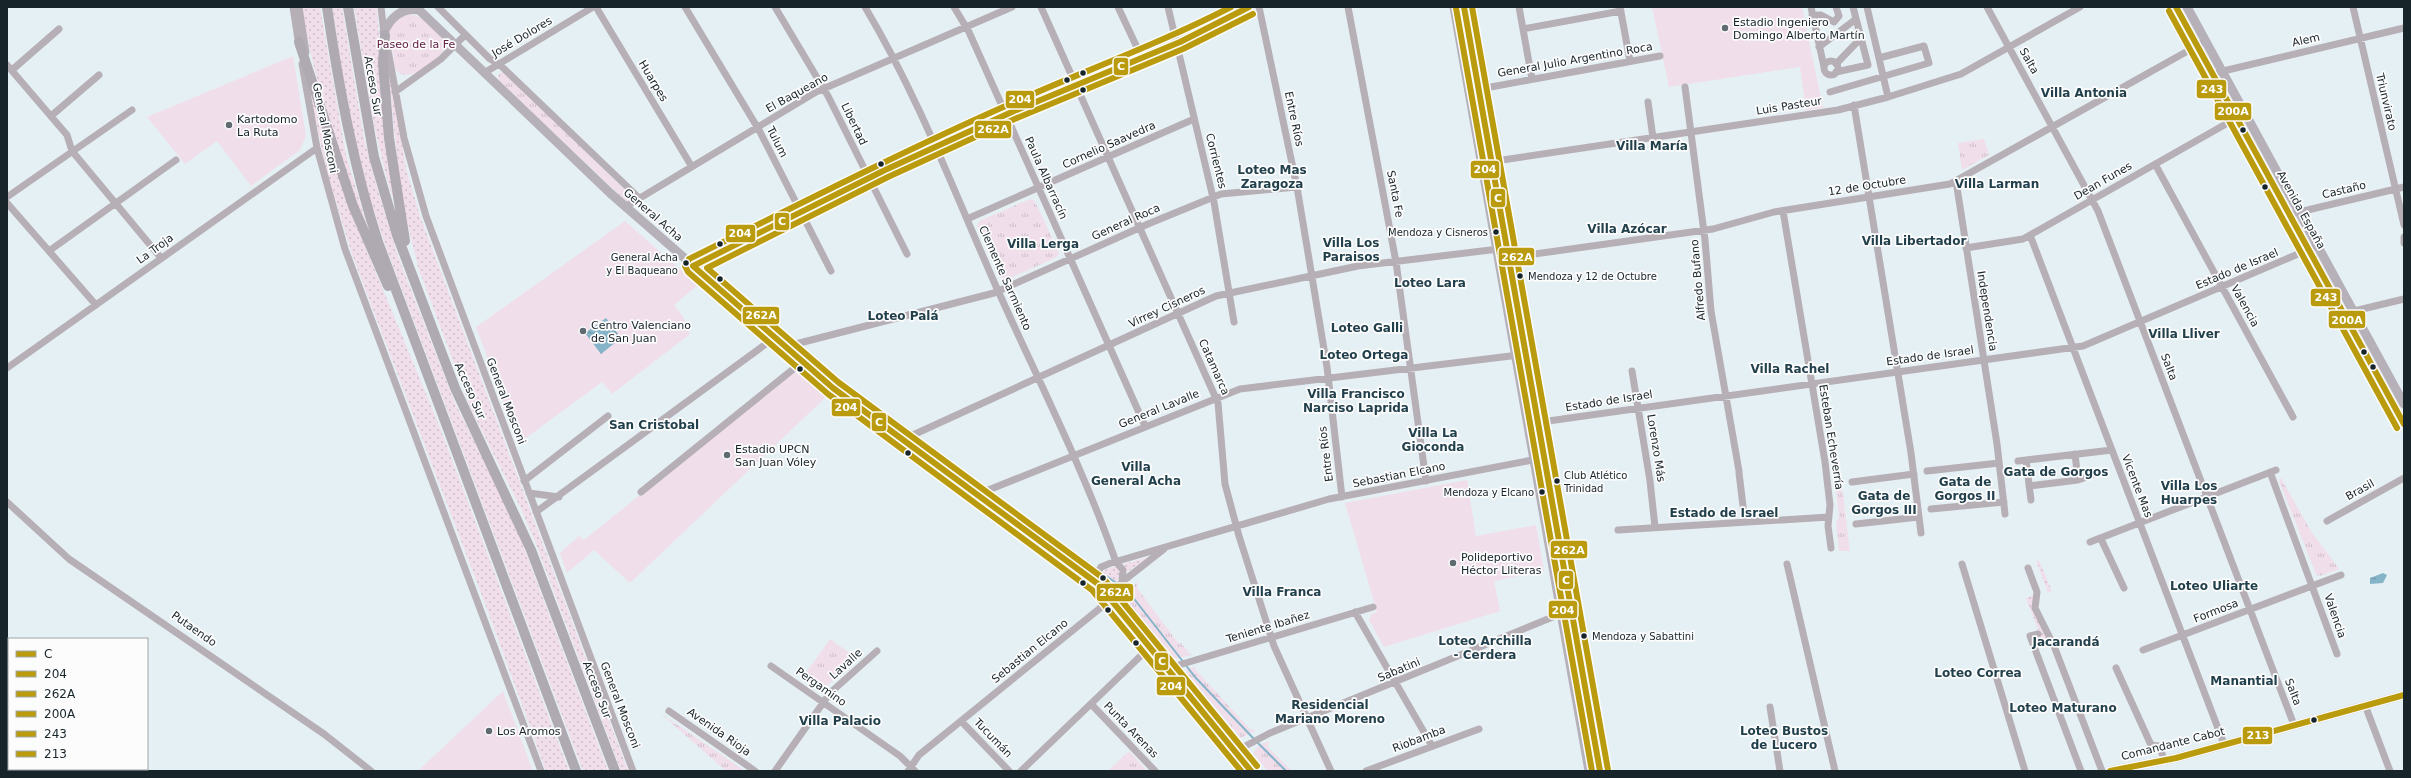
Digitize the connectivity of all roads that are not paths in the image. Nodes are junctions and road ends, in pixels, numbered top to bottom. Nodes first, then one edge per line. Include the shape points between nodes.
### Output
1 (293, 7) edge
2 (299, 7) edge
3 (327, 7) edge
4 (348, 7) edge
5 (381, 7) edge
6 (438, 7) edge
7 (685, 7) edge
8 (775, 7) edge
9 (865, 7) edge
10 (954, 7) edge
11 (1012, 7) edge
12 (1041, 7) edge
13 (1118, 7) edge
14 (1168, 7) edge
15 (1248, 7) edge
16 (1259, 7) edge
17 (1348, 7) edge
18 (1454, 7) edge
19 (1464, 7) edge
20 (1519, 7) edge
21 (1811, 7) edge
22 (1836, 7) edge
23 (1853, 7) edge
24 (1867, 7) edge
25 (1987, 7) edge
26 (2080, 7) edge
27 (2176, 7) edge
28 (2187, 7) edge
29 (2353, 7) edge
30 (589, 8) edge
31 (418, 9) edge
32 (1620, 9) edge
33 (1812, 15) junction
34 (1856, 19) junction
35 (966, 27) junction
36 (2404, 28) edge
37 (59, 29) dead end
38 (1523, 29) junction
39 (384, 33) junction
40 (465, 35) junction
41 (1861, 38) junction
42 (2360, 39) junction
43 (299, 42) junction
44 (456, 44) junction
45 (1176, 44) junction
46 (2201, 44) junction
47 (2009, 47) junction
48 (1819, 48) junction
49 (1660, 56) dead end
50 (894, 58) junction
51 (1142, 58) junction
52 (1879, 58) junction
53 (1630, 61) junction
54 (306, 62) junction
55 (499, 64) junction
56 (1836, 64) junction
57 (1824, 67) junction
58 (9, 68) edge
59 (484, 72) junction
60 (1836, 72) junction
61 (2222, 72) junction
62 (304, 74) junction
63 (2213, 74) junction
64 (99, 75) dead end
65 (1883, 76) junction
66 (1532, 79) junction
67 (1076, 86) junction
68 (1685, 87) dead end
69 (824, 89) junction
70 (1479, 89) junction
71 (1469, 91) junction
72 (395, 92) junction
73 (1830, 92) dead end
74 (1888, 97) junction
75 (1648, 102) dead end
76 (1854, 105) junction
77 (132, 110) dead end
78 (1006, 115) junction
79 (2241, 115) junction
80 (51, 116) junction
81 (1194, 119) junction
82 (2053, 126) junction
83 (757, 128) junction
84 (1691, 132) junction
85 (1653, 138) junction
86 (317, 148) junction
87 (935, 148) junction
88 (72, 151) junction
89 (1107, 158) junction
90 (176, 160) dead end
91 (1492, 162) junction
92 (1482, 163) junction
93 (2155, 164) junction
94 (692, 167) junction
95 (869, 178) junction
96 (1956, 180) junction
97 (1297, 187) junction
98 (1038, 188) junction
99 (2404, 188) edge
100 (2396, 190) junction
101 (8, 195) edge
102 (1213, 197) junction
103 (1869, 197) junction
104 (639, 198) junction
105 (2093, 200) junction
106 (7, 203) edge
107 (116, 203) junction
108 (625, 207) junction
109 (1783, 211) junction
110 (801, 212) junction
111 (2300, 212) junction
112 (2290, 215) junction
113 (967, 219) junction
114 (2404, 225) edge
115 (1139, 228) junction
116 (1704, 230) junction
117 (2030, 236) junction
118 (2404, 236) edge
119 (2404, 243) edge
120 (1507, 248) junction
121 (1966, 248) junction
122 (2314, 248) junction
123 (1497, 249) junction
124 (50, 251) junction
125 (907, 254) dead end
126 (161, 258) junction
127 (1509, 258) junction
128 (1070, 259) junction
129 (1499, 259) junction
130 (1396, 262) junction
131 (693, 266) junction
132 (831, 271) dead end
133 (1312, 276) junction
134 (413, 278) junction
135 (2222, 287) junction
136 (999, 291) junction
137 (1229, 294) junction
138 (2404, 299) edge
139 (96, 304) junction
140 (2354, 311) junction
141 (1178, 313) junction
142 (2344, 314) junction
143 (1234, 322) dead end
144 (2140, 322) junction
145 (774, 338) junction
146 (416, 344) junction
147 (1109, 346) junction
148 (784, 347) junction
149 (2073, 347) junction
150 (1526, 354) junction
151 (1516, 356) junction
152 (1983, 360) junction
153 (802, 362) junction
154 (7, 368) edge
155 (1411, 368) junction
156 (1897, 371) junction
157 (1632, 372) dead end
158 (1038, 378) junction
159 (1328, 378) junction
160 (1812, 384) junction
161 (1725, 395) junction
162 (1216, 398) junction
163 (2403, 401) edge
164 (2393, 404) junction
165 (1638, 407) junction
166 (608, 416) dead end
167 (2293, 417) dead end
168 (1538, 422) junction
169 (1528, 424) junction
170 (2404, 424) edge
171 (1145, 426) junction
172 (902, 440) junction
173 (2112, 450) junction
174 (2075, 454) junction
175 (1072, 456) junction
176 (1545, 458) junction
177 (1535, 460) junction
178 (2000, 463) junction
179 (1927, 471) dead end
180 (1914, 474) junction
181 (2092, 475) dead end
182 (2404, 478) edge
183 (2078, 480) junction
184 (524, 481) junction
185 (1426, 481) junction
186 (1852, 482) dead end
187 (2029, 486) junction
188 (641, 492) dead end
189 (529, 493) junction
190 (976, 495) junction
191 (559, 497) junction
192 (1342, 497) junction
193 (2207, 497) junction
194 (2031, 500) dead end
195 (7, 502) edge
196 (2004, 502) junction
197 (1931, 509) dead end
198 (536, 512) junction
199 (2005, 514) dead end
200 (1829, 517) junction
201 (1919, 517) junction
202 (2327, 521) dead end
203 (1744, 522) junction
204 (2140, 523) junction
205 (1856, 524) dead end
206 (1237, 527) junction
207 (1656, 528) junction
208 (1618, 530) dead end
209 (1921, 533) dead end
210 (2101, 539) junction
211 (2090, 542) dead end
212 (1166, 548) junction
213 (1831, 548) dead end
214 (1116, 562) junction
215 (1787, 564) dead end
216 (1962, 564) dead end
217 (2028, 568) dead end
218 (2341, 575) dead end
219 (1093, 580) junction
220 (1122, 582) junction
221 (2313, 586) junction
222 (2124, 588) dead end
223 (1110, 597) junction
224 (1373, 607) dead end
225 (1572, 610) junction
226 (2250, 610) junction
227 (1355, 612) junction
228 (1562, 614) junction
229 (2038, 634) dead end
230 (2183, 635) junction
231 (1271, 638) junction
232 (1150, 646) junction
233 (2143, 650) dead end
234 (877, 651) dead end
235 (2337, 654) dead end
236 (771, 666) dead end
237 (1169, 668) junction
238 (2116, 668) dead end
239 (1396, 683) junction
240 (2404, 695) edge
241 (824, 702) junction
242 (1091, 704) junction
243 (2365, 706) junction
244 (1770, 707) dead end
245 (669, 711) dead end
246 (1307, 718) junction
247 (961, 721) junction
248 (2294, 725) junction
249 (1479, 729) dead end
250 (2224, 744) junction
251 (1432, 746) junction
252 (1236, 751) junction
253 (2165, 761) junction
254 (911, 770) edge
255 (371, 771) edge
256 (541, 771) edge
257 (576, 771) edge
258 (615, 771) edge
259 (633, 771) edge
260 (755, 771) edge
261 (775, 771) edge
262 (1008, 771) edge
263 (1021, 771) edge
264 (1155, 771) edge
265 (1251, 771) edge
266 (1331, 771) edge
267 (1366, 771) edge
268 (1589, 771) edge
269 (1600, 771) edge
270 (1780, 771) edge
271 (1835, 771) edge
272 (2025, 771) edge
273 (2081, 771) edge
274 (2102, 771) edge
275 (2110, 771) edge
276 (2390, 771) edge

1 - 43 street, General Mosconi
2 - 54 street, General Mosconi
3 - 146 highway via 341,99 356,167 378,242
4 - 134 highway, Acceso Sur via 374,157
5 - 39 street, General Mosconi
6 - 40 street, General Acha
7 - 83 street, Tulum
8 - 69 street, Libertad
9 - 50 street, Clemente Sarmiento
10 - 35 street, Paula Albarracín
11 - 35 street, El Baqueano
12 - 67 street, Catamarca
13 - 51 street
14 - 45 street, Corrientes
15 - 45 main road
16 - 97 street, Entre Ríos
17 - 130 street, Santa Fe
18 - 71 main road
19 - 70 main road
20 - 38 street
21 - 33 street
22 - 33 street via 1840,16 1834,22 1821,15
23 - 34 street
24 - 52 street
25 - 47 street, Salta
26 - 47 street, Luis Pasteur
27 - 46 main road, Avenida España
28 - 46 main road, Avenida España
29 - 42 street, Triunvirato
30 - 55 street, José Dolores
30 - 94 street, Huarpes
31 - 39 main road via 407,10 394,16
31 - 44 main road, General Acha
32 - 38 street
32 - 53 street
33 - 48 street
34 - 41 street
34 - 48 street
35 - 50 street, El Baqueano
35 - 78 street, Paula Albarracín
36 - 42 street, Alem
37 - 58 street
38 - 66 street
39 - 72 street, General Mosconi
39 - 134 highway via 383,63 390,146 400,217
40 - 44 street
40 - 55 street, General Acha via 490,59
41 - 56 street
41 - 60 street via 1868,64
42 - 61 street, Alem
42 - 100 street, Triunvirato
43 - 54 highway
43 - 62 street, General Mosconi
44 - 59 main road, General Acha
44 - 72 street via 441,59
45 - 51 main road
45 - 81 street, Corrientes
46 - 61 main road, Avenida España
46 - 63 main road, Avenida España
46 - 82 street, 12 de Octubre
47 - 74 street, Luis Pasteur via 1961,74
47 - 82 street, Salta
48 - 57 street
49 - 53 street, General Julio Argentino Roca
50 - 69 street, El Baqueano
50 - 87 street, Clemente Sarmiento
51 - 67 main road
52 - 65 street
52 - 65 street via 1924,46 1929,63
53 - 66 street, General Julio Argentino Roca
54 - 62 street, General Mosconi
54 - 146 highway via 360,224
55 - 59 street, José Dolores
55 - 104 street, General Acha
56 - 57 street via 1829,61
56 - 60 street
57 - 60 street via 1829,74
58 - 80 street
59 - 108 main road, General Acha
61 - 63 street, Alem
61 - 79 main road, Avenida España
62 - 86 street, General Mosconi
63 - 79 main road, Avenida España
64 - 80 street
65 - 73 street
65 - 74 street
66 - 70 street, General Julio Argentino Roca
67 - 78 main road
67 - 89 street, Catamarca
68 - 84 street, Alfredo Bufano
69 - 83 street, El Baqueano
69 - 95 street, Libertad
70 - 71 street, General Julio Argentino Roca
70 - 91 main road
71 - 92 main road
72 - 184 street, General Mosconi via 421,203
74 - 76 street, Luis Pasteur
75 - 85 street
76 - 84 street, Luis Pasteur via 1838,110
76 - 103 street
77 - 88 street
78 - 87 main road
78 - 98 street, Paula Albarracín
79 - 93 street, Dean Funes
79 - 111 main road, Avenida España
79 - 112 main road, Avenida España
80 - 88 street via 67,135
81 - 89 street, Cornelio Saavedra
81 - 102 street, Corrientes
82 - 96 street, 12 de Octubre
82 - 105 street, Salta
83 - 94 street, El Baqueano
83 - 110 street, Tulum
84 - 85 street, Luis Pasteur
84 - 116 street, Alfredo Bufano
85 - 91 street, Luis Pasteur
86 - 126 street, La Troja
86 - 256 street, General Mosconi via 344,249
87 - 95 main road
87 - 113 street, Clemente Sarmiento
88 - 101 street
88 - 107 street
89 - 98 street, Cornelio Saavedra
89 - 115 street, Catamarca
90 - 107 street
91 - 92 street, Luis Pasteur
91 - 120 main road
92 - 123 main road
93 - 105 street, Dean Funes
93 - 135 street, Valencia
94 - 104 street, El Baqueano
95 - 110 main road
95 - 125 street, Libertad
96 - 103 street, 12 de Octubre via 1950,184
96 - 121 street, Independencia
97 - 102 street, General Roca via 1221,194
97 - 133 street, Entre Ríos
98 - 113 street, Cornelio Saavedra
98 - 128 street, Paula Albarracín
99 - 100 street, Castaño
100 - 111 street, Castaño
100 - 114 street, Triunvirato
102 - 115 street, General Roca
102 - 137 street, Corrientes
103 - 109 street, 12 de Octubre
103 - 156 street
104 - 108 street, El Baqueano
105 - 117 street, Dean Funes
105 - 144 street, Salta
106 - 124 street
107 - 124 street
107 - 126 street
108 - 131 main road, General Acha
109 - 116 street, 12 de Octubre
109 - 160 street, Esteban Echeverría
110 - 131 main road
110 - 132 street, Tulum
111 - 112 street, Castaño
111 - 122 main road, Avenida España
112 - 122 main road, Avenida España
113 - 136 street, Clemente Sarmiento
115 - 128 street, General Roca
115 - 141 street, Catamarca
116 - 127 street, 12 de Octubre
116 - 161 street, Alfredo Bufano via 1711,311
117 - 121 street, Dean Funes via 2023,240
117 - 149 street, Vicente Mas
118 - 119 street
120 - 123 street, Virrey Cisneros
120 - 127 main road
121 - 152 street, Independencia
122 - 135 street, Estado de Israel
122 - 140 main road, Avenida España
122 - 142 main road, Avenida España
123 - 129 main road
123 - 130 street, Virrey Cisneros
124 - 139 street
126 - 139 street, La Troja
127 - 129 street, 12 de Octubre
127 - 150 main road
128 - 136 street, General Roca
128 - 147 street, Paula Albarracín
129 - 151 main road
130 - 133 street, Virrey Cisneros via 1358,266
130 - 155 street, Santa Fe
131 - 145 main road, General Acha
133 - 137 street, Virrey Cisneros
133 - 159 street, Entre Ríos
134 - 258 highway, Acceso Sur via 455,388 513,507 533,555
135 - 144 street, Estado de Israel
135 - 167 street, Valencia
136 - 148 street, General Roca
136 - 158 street, Clemente Sarmiento
137 - 141 street, Virrey Cisneros via 1216,296
137 - 143 street, Corrientes
138 - 140 street
139 - 154 street, La Troja
140 - 142 street
140 - 163 main road, Avenida España
141 - 147 street, Virrey Cisneros
141 - 162 street, Catamarca
142 - 164 main road, Avenida España
144 - 149 street, Estado de Israel via 2083,346
144 - 193 street, Salta
145 - 148 main road, General Acha
145 - 191 street
146 - 257 highway
147 - 158 street, Virrey Cisneros
147 - 171 street, Paula Albarracín
148 - 153 main road, General Acha
149 - 152 street, Estado de Israel
149 - 173 street, Vicente Mas
150 - 151 street, General Lavalle
150 - 168 main road
151 - 155 street, General Lavalle
151 - 169 main road
152 - 156 street, Estado de Israel
152 - 178 street, Independencia
153 - 172 main road, General Acha
153 - 188 street
155 - 159 street, General Lavalle
155 - 185 street, Santa Fe
156 - 160 street, Estado de Israel
156 - 180 street
157 - 165 street, Lorenzo Más
158 - 172 street, Virrey Cisneros
158 - 175 street, Clemente Sarmiento
159 - 162 street, General Lavalle via 1240,389
159 - 192 street, Entre Ríos
160 - 161 street, Estado de Israel
160 - 200 street, Esteban Echeverría via 1825,462
161 - 165 street, Estado de Israel
161 - 203 street, Alfredo Bufano via 1739,472
162 - 171 street, General Lavalle
162 - 206 street, Catamarca via 1225,484
163 - 164 street
164 - 170 main road, Avenida España
165 - 168 street, Estado de Israel
165 - 207 street, Lorenzo Más
166 - 184 street
168 - 169 street, Estado de Israel
168 - 176 main road
169 - 177 main road
171 - 175 street, General Lavalle
172 - 190 main road, General Acha
173 - 174 street
173 - 204 street, Vicente Mas
174 - 183 street
174 - 187 street via 2022,461
175 - 190 street, General Lavalle
175 - 214 street, Clemente Sarmiento
176 - 177 street, Sebastian Elcano
176 - 225 main road
177 - 185 street, Sebastian Elcano
177 - 228 main road
178 - 179 street
178 - 196 street, Independencia
180 - 186 street
180 - 201 street
181 - 183 street
182 - 202 street, Brasil
183 - 187 street
184 - 189 street, General Mosconi
185 - 192 street, Sebastian Elcano
187 - 194 street
189 - 191 street
189 - 198 street, General Mosconi
190 - 219 main road, General Acha
191 - 198 street
192 - 206 street, Sebastian Elcano
193 - 204 street
193 - 221 street, Valencia via 2273,471
193 - 226 street, Salta
195 - 255 street, Putaendo via 69,559 324,734
196 - 197 street
196 - 199 street, Independencia
198 - 259 street, General Mosconi
200 - 203 street
200 - 213 street, Esteban Echeverría
201 - 205 street
201 - 209 street
203 - 207 street
204 - 210 street
204 - 230 street, Vicente Mas
206 - 212 street, Sebastian Elcano
206 - 231 street, Catamarca
207 - 208 street
210 - 211 street
210 - 222 street
212 - 214 street, Sebastian Elcano
212 - 220 street, Sebastian Elcano
214 - 219 street, Sebastian Elcano via 1101,567
214 - 220 street, Clemente Sarmiento via 1123,570
215 - 271 street
216 - 272 street
217 - 274 street via 2038,592 2035,608 2054,646
218 - 221 street, Formosa
219 - 223 main road, General Acha
220 - 223 street, Sebastian Elcano
221 - 226 street, Formosa
221 - 235 street, Valencia
223 - 232 main road, General Acha
223 - 247 street, Sebastian Elcano via 1104,605
224 - 227 street, Teniente Ibañez
225 - 228 street, Sabatini
225 - 269 main road
226 - 230 street, Formosa
226 - 248 street, Salta
227 - 231 street, Teniente Ibañez
227 - 239 street
228 - 239 street, Sabatini
228 - 268 main road
229 - 273 street via 2030,636
230 - 233 street, Formosa
230 - 250 street, Vicente Mas
231 - 237 street, Teniente Ibañez
231 - 246 street, Catamarca
232 - 237 main road, General Acha
232 - 242 street
234 - 241 street, Lavalle via 830,693
236 - 241 street, Pergamino
237 - 252 main road, General Acha
238 - 253 street via 2151,745 2159,746
239 - 246 street, Sabatini
239 - 251 street
240 - 243 main road, Comandante Cabot
241 - 254 street, Pergamino via 900,756
241 - 261 street, Lavalle
242 - 263 street
242 - 264 street, Punta Arenas
243 - 248 main road, Comandante Cabot
243 - 276 street
244 - 270 street
245 - 260 street, Avenida Rioja
246 - 252 street, Sabatini
246 - 266 street, Catamarca
247 - 254 street, Sebastian Elcano via 919,755
247 - 262 street, Tucumán
248 - 250 main road, Comandante Cabot
249 - 251 street, Riobamba
250 - 253 main road, Comandante Cabot
251 - 267 street, Riobamba
252 - 265 main road, General Acha
253 - 275 main road, Comandante Cabot

